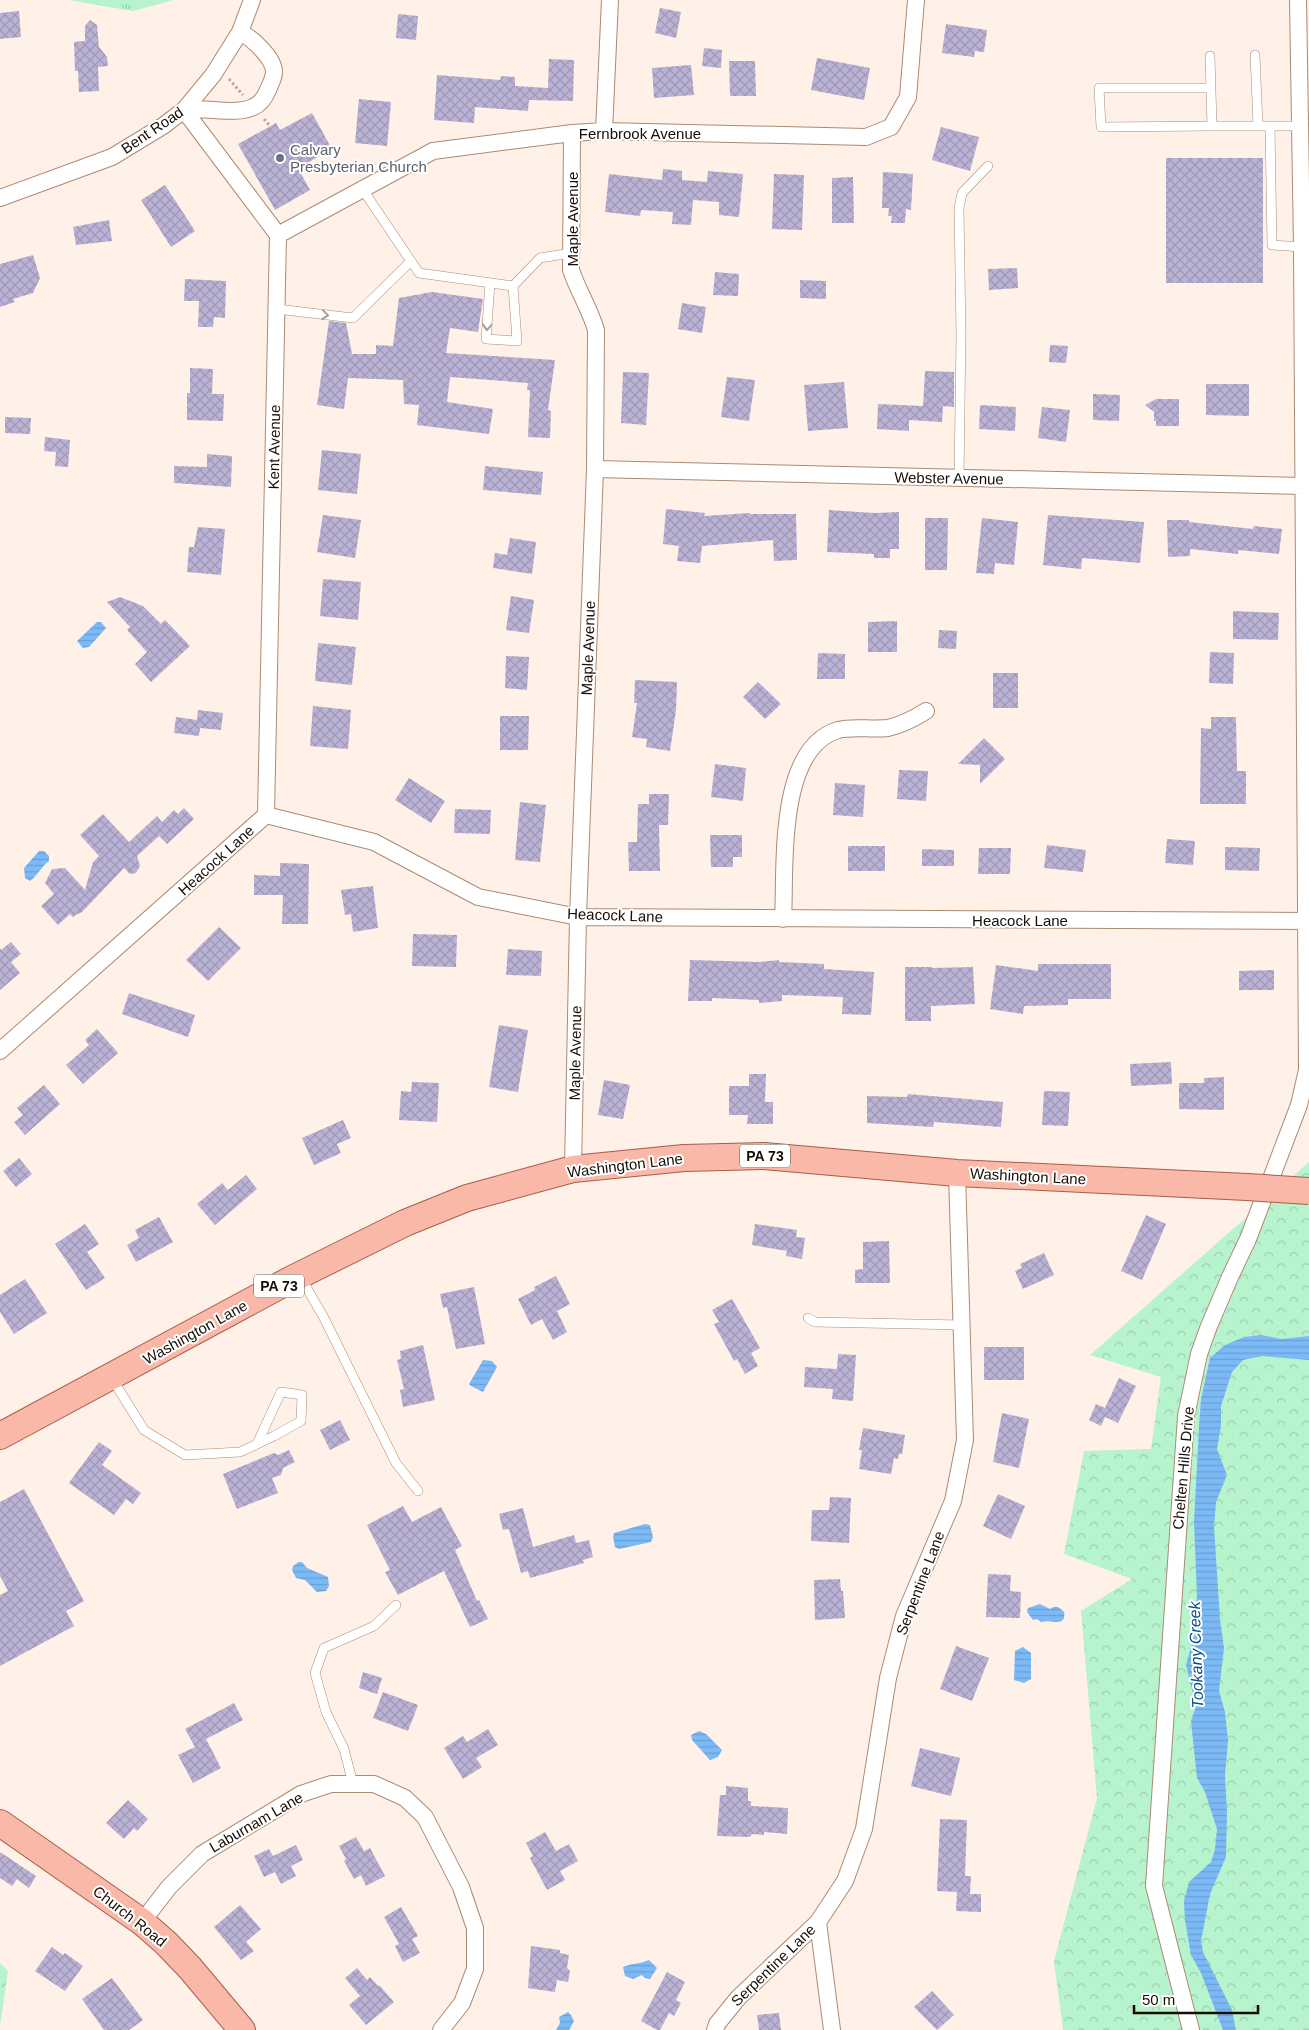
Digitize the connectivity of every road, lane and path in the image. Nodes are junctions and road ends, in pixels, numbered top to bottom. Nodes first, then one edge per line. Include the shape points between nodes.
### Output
1 (252, 0) edge
2 (610, 0) edge
3 (916, 0) edge
4 (1298, 0) edge
5 (240, 32) junction
6 (1210, 56) dead end
7 (1255, 56) dead end
8 (1211, 88) junction
9 (184, 110) junction
10 (1212, 126) junction
11 (1258, 126) junction
12 (1270, 126) junction
13 (1300, 126) junction
14 (604, 131) junction
15 (572, 133) junction
16 (988, 166) dead end
17 (363, 190) junction
18 (0, 198) edge
19 (278, 235) junction
20 (1304, 237) edge
21 (571, 254) junction
22 (411, 262) junction
23 (490, 283) junction
24 (513, 286) junction
25 (1305, 297) edge
26 (277, 309) junction
27 (595, 469) junction
28 (959, 478) junction
29 (1303, 486) junction
30 (926, 711) dead end
31 (266, 815) junction
32 (578, 916) junction
33 (783, 918) junction
34 (1308, 921) junction
35 (0, 1051) edge
36 (573, 1169) junction
37 (957, 1173) junction
38 (1309, 1191) edge
39 (300, 1275) junction
40 (808, 1318) dead end
41 (962, 1325) junction
42 (111, 1377) junction
43 (0, 1436) edge
44 (257, 1444) junction
45 (418, 1491) dead end
46 (396, 1605) dead end
47 (353, 1784) junction
48 (0, 1823) edge
49 (142, 1922) junction
50 (818, 1922) junction
51 (242, 2030) edge
52 (441, 2030) edge
53 (715, 2030) edge
54 (832, 2030) edge
55 (1191, 2030) edge

1 - 5 street, Bent Road
2 - 14 street
3 - 14 street, Fernbrook Avenue via 908,97 891,126 866,136
4 - 13 street, Chelten Hills Drive
5 - 9 street, Bent Road via 213,75
5 - 9 street via 251,38 272,63 274,73 265,98 254,107 239,111
6 - 8 lane
7 - 11 lane
8 - 10 lane
8 - 10 lane via 1098,88 1100,127
9 - 18 street, Bent Road via 112,157
9 - 19 street
10 - 11 lane
11 - 12 lane
12 - 13 lane
12 - 20 lane via 1272,245
13 - 20 street, Chelten Hills Drive
14 - 15 street, Fernbrook Avenue
15 - 17 street, Fernbrook Avenue via 433,151
15 - 21 street, Maple Avenue
16 - 28 lane via 962,193 959,208
17 - 19 street, Fernbrook Avenue
17 - 22 lane
19 - 26 street, Kent Avenue
20 - 25 street, Chelten Hills Drive
21 - 24 lane via 540,258
21 - 27 street, Maple Avenue via 571,270 596,330
22 - 23 lane via 419,273
26 -> 22 lane via 353,318
23 - 24 lane
23 -> 24 lane via 486,339 517,341
25 - 29 street, Chelten Hills Drive
26 - 31 street, Kent Avenue
27 - 28 street, Webster Avenue
27 - 32 street, Maple Avenue
28 - 29 street, Webster Avenue
29 - 34 street, Chelten Hills Drive
30 - 33 street via 888,728 837,731 824,738 803,761 788,808
31 - 32 street, Heacock Lane via 374,842 478,897
31 - 35 street, Heacock Lane
32 - 33 street, Heacock Lane
32 - 36 street, Maple Avenue
33 - 34 street, Heacock Lane
34 - 55 street, Chelten Hills Drive via 1307,1070 1303,1093 1248,1239 1209,1326 1199,1354 1186,1416 1154,1886
36 - 37 main road, Washington Lane / PA 73 via 684,1158 764,1156
36 - 39 main road, Washington Lane / PA 73 via 467,1198 405,1223
37 - 38 main road, Washington Lane / PA 73, bridge
37 - 41 street, Serpentine Lane
39 - 42 main road, Washington Lane / PA 73
39 - 45 lane via 396,1463
40 - 41 lane via 815,1322
41 - 50 street, Serpentine Lane via 965,1440 953,1502 904,1616 888,1678 864,1829 844,1881
42 - 43 main road, Washington Lane / PA 73
42 - 44 lane via 144,1430 185,1455 240,1452
44 - 44 lane via 301,1421 302,1395 281,1392
46 - 47 lane via 374,1626 324,1648 315,1673 326,1712 344,1749
47 - 49 street, Laburnam Lane via 331,1784 301,1794 202,1854 169,1887
47 - 52 street, Laburnam Lane via 374,1784 405,1798 425,1817 461,1887 475,1928 475,1969 462,2003
48 - 49 main road, Church Road
49 - 51 main road, Church Road via 190,1968
50 - 53 street, Serpentine Lane via 738,1998 716,2024
50 - 54 street

